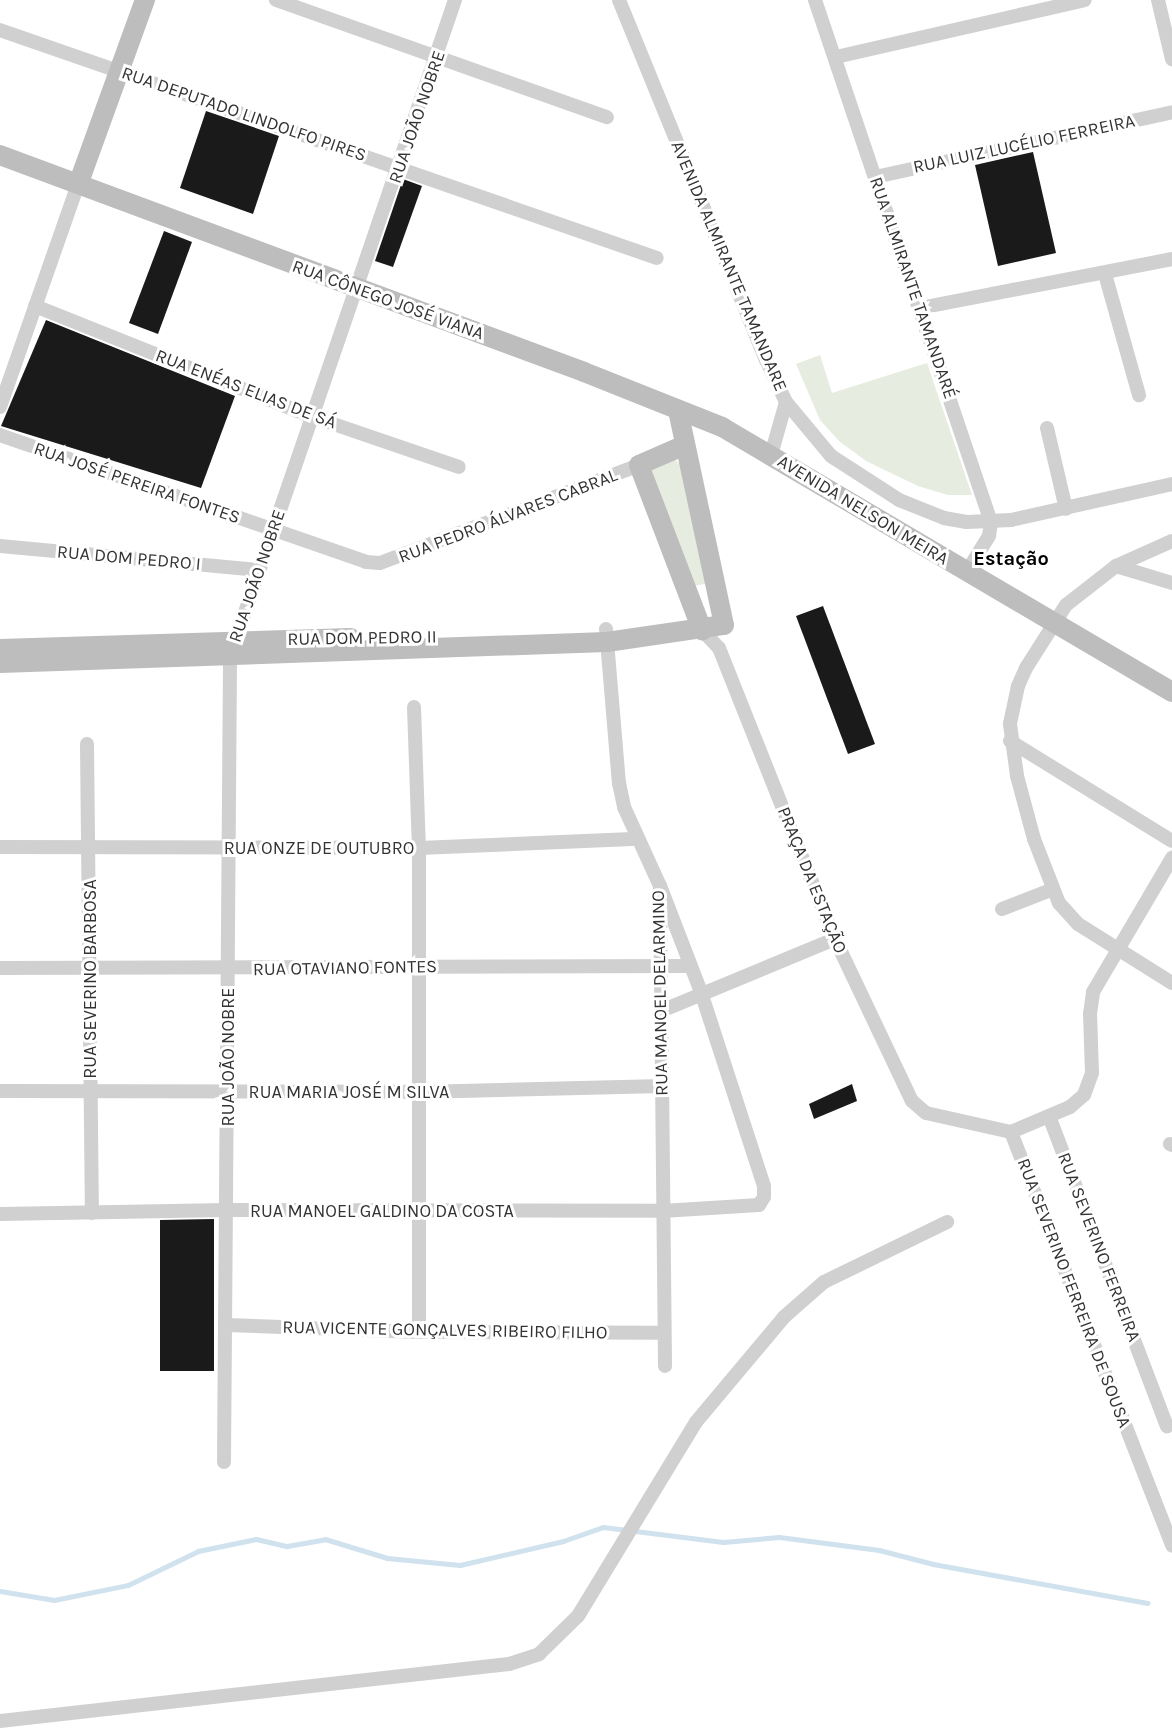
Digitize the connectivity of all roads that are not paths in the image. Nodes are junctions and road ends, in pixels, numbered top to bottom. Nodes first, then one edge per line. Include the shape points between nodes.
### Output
1 (145, 0) edge
2 (276, 0) edge
3 (455, 0) edge
4 (619, 0) edge
5 (815, 0) edge
6 (1085, 0) edge
7 (1158, 0) edge
8 (0, 30) edge
9 (836, 57) junction
10 (437, 59) junction
11 (1172, 59) edge
12 (119, 70) junction
13 (1172, 112) edge
14 (607, 117) dead end
15 (0, 155) edge
16 (399, 168) junction
17 (875, 177) junction
18 (79, 182) junction
19 (657, 258) dead end
20 (1172, 259) edge
21 (1105, 274) junction
22 (358, 290) junction
23 (34, 306) junction
24 (920, 308) junction
25 (1139, 395) dead end
26 (786, 402) junction
27 (0, 406) edge
28 (678, 411) junction
29 (313, 417) junction
30 (1047, 428) dead end
31 (0, 435) edge
32 (685, 445) junction
33 (771, 455) junction
34 (639, 465) junction
35 (459, 467) dead end
36 (1172, 484) edge
37 (1066, 509) junction
38 (991, 522) junction
39 (274, 531) junction
40 (1172, 541) edge
41 (0, 546) edge
42 (1116, 566) junction
43 (258, 570) junction
44 (966, 573) junction
45 (1172, 583) edge
46 (723, 618) junction
47 (1053, 622) junction
48 (699, 624) junction
49 (606, 636) junction
50 (719, 648) junction
51 (0, 649) edge
52 (232, 649) junction
53 (0, 663) edge
54 (1172, 692) edge
55 (414, 707) dead end
56 (1010, 741) junction
57 (87, 744) dead end
58 (638, 838) junction
59 (1172, 841) edge
60 (0, 847) edge
61 (90, 847) junction
62 (228, 848) junction
63 (419, 848) junction
64 (1172, 858) edge
65 (660, 886) junction
66 (1051, 890) junction
67 (1002, 909) dead end
68 (835, 939) junction
69 (1117, 950) junction
70 (418, 966) junction
71 (690, 966) junction
72 (661, 967) junction
73 (0, 968) edge
74 (91, 970) junction
75 (228, 970) junction
76 (1172, 983) edge
77 (701, 992) junction
78 (661, 1011) junction
79 (663, 1086) junction
80 (91, 1090) junction
81 (0, 1091) edge
82 (228, 1092) junction
83 (420, 1092) junction
84 (1049, 1116) junction
85 (1011, 1132) junction
86 (228, 1210) junction
87 (662, 1211) junction
88 (420, 1212) junction
89 (92, 1213) junction
90 (0, 1214) edge
91 (947, 1222) dead end
92 (226, 1325) junction
93 (419, 1332) junction
94 (664, 1333) junction
95 (665, 1366) dead end
96 (1167, 1426) dead end
97 (224, 1461) dead end
98 (1172, 1546) edge
99 (0, 1721) edge

1 - 12 street
2 - 10 street
3 - 10 street, RUA JOÃO NOBRE
4 - 26 street, AVENIDA ALMIRANTE TAMANDARE
5 - 9 street, RUA ALMIRANTE TAMANDARÉ
6 - 9 street
7 - 11 street
8 - 12 street, RUA DEPUTADO LINDOLFO PIRES
9 - 17 street, RUA ALMIRANTE TAMANDARÉ
10 - 14 street
10 - 16 street, RUA JOÃO NOBRE
12 - 16 street, RUA DEPUTADO LINDOLFO PIRES
12 - 18 street
13 - 17 street, RUA LUIZ LUCÉLIO FERREIRA
15 - 18 street, RUA CÔNEGO JOSÉ VIANA
16 - 19 street, RUA DEPUTADO LINDOLFO PIRES
16 - 22 street, RUA JOÃO NOBRE
17 - 24 street, RUA ALMIRANTE TAMANDARÉ
18 - 22 street, RUA CÔNEGO JOSÉ VIANA
18 - 23 street
20 - 21 street
21 - 24 street
21 - 25 street
22 - 28 street, RUA CÔNEGO JOSÉ VIANA
22 - 29 street, RUA JOÃO NOBRE
23 - 27 street
23 - 29 street, RUA ENÉAS ELIAS DE SÁ
24 - 38 street, RUA ALMIRANTE TAMANDARÉ
26 - 33 street
26 - 38 street, AVENIDA ALMIRANTE TAMANDARE via 806,432 859,477 944,518
28 - 32 street
28 - 33 street, RUA CÔNEGO JOSÉ VIANA via 722,428
29 - 35 street, RUA ENÉAS ELIAS DE SÁ
29 - 39 street, RUA JOÃO NOBRE
30 - 37 street
31 - 39 street, RUA JOSÉ PEREIRA FONTES
32 - 34 street
32 - 46 street
33 - 44 street, AVENIDA NELSON MEIRA
34 - 39 street, RUA PEDRO ÁLVARES CABRAL via 380,563 366,562
34 - 48 street
36 - 37 street, AVENIDA ALMIRANTE TAMANDARE
37 - 38 street, AVENIDA ALMIRANTE TAMANDARE
38 - 44 street via 989,536
39 - 43 street, RUA JOÃO NOBRE
40 - 42 street
41 - 43 street, RUA DOM PEDRO I
42 - 45 street
42 - 47 street via 1080,591
43 - 52 street, RUA JOÃO NOBRE
44 - 47 street, AVENIDA NELSON MEIRA
46 - 48 street, RUA DOM PEDRO II
46 - 50 street
47 - 54 street, AVENIDA NELSON MEIRA
47 - 56 street via 1018,686
48 - 49 street, RUA DOM PEDRO II
48 - 50 street, PRAÇA DA ESTAÇÃO
49 - 52 street, RUA DOM PEDRO II
49 - 58 street, RUA MANOEL DELARMINO via 619,783
50 - 68 street, PRAÇA DA ESTAÇÃO
51 - 52 street, RUA DOM PEDRO II
52 - 53 street, RUA DOM PEDRO II
52 - 62 street, RUA JOÃO NOBRE
55 - 63 street
56 - 59 street
56 - 66 street
57 - 61 street, RUA SEVERINO BARBOSA
58 - 63 street, RUA ONZE DE OUTUBRO
58 - 65 street, RUA MANOEL DELARMINO
60 - 61 street, RUA ONZE DE OUTUBRO
61 - 62 street, RUA ONZE DE OUTUBRO
61 - 74 street, RUA SEVERINO BARBOSA
62 - 63 street, RUA ONZE DE OUTUBRO
62 - 75 street, RUA JOÃO NOBRE
63 - 70 street
64 - 69 street
65 - 71 street
65 - 72 street, RUA MANOEL DELARMINO
66 - 67 street
66 - 69 street via 1078,924
68 - 77 street
68 - 85 street, PRAÇA DA ESTAÇÃO via 916,1107 981,1128
69 - 76 street
69 - 84 street via 1098,980 1090,1014 1089,1086 1077,1102
70 - 72 street, RUA OTAVIANO FONTES
70 - 75 street, RUA OTAVIANO FONTES
70 - 83 street
71 - 72 street, RUA OTAVIANO FONTES
71 - 77 street
72 - 78 street, RUA MANOEL DELARMINO
73 - 74 street, RUA OTAVIANO FONTES
74 - 75 street, RUA OTAVIANO FONTES
74 - 80 street, RUA SEVERINO BARBOSA
75 - 82 street, RUA JOÃO NOBRE
77 - 78 street
77 - 87 street, RUA MANOEL GALDINO DA COSTA via 764,1186 762,1202 750,1207
78 - 79 street, RUA MANOEL DELARMINO
79 - 83 street, RUA MARIA JOSÉ M SILVA
79 - 87 street, RUA MANOEL DELARMINO
80 - 81 street, RUA MARIA JOSÉ M SILVA
80 - 82 street, RUA MARIA JOSÉ M SILVA
80 - 89 street, RUA SEVERINO BARBOSA
82 - 83 street, RUA MARIA JOSÉ M SILVA
82 - 86 street, RUA JOÃO NOBRE
83 - 88 street
84 - 85 street
84 - 96 street, RUA SEVERINO FERREIRA
85 - 98 street, RUA SEVERINO FERREIRA DE SOUSA
86 - 88 street, RUA MANOEL GALDINO DA COSTA
86 - 89 street, RUA MANOEL GALDINO DA COSTA
86 - 92 street, RUA JOÃO NOBRE
87 - 88 street, RUA MANOEL GALDINO DA COSTA
87 - 94 street, RUA MANOEL DELARMINO
88 - 93 street
89 - 90 street, RUA MANOEL GALDINO DA COSTA
91 - 99 street via 825,1282 784,1317 696,1422 578,1616 539,1654 486,1667
92 - 93 street, RUA VICENTE GONÇALVES RIBEIRO FILHO
92 - 97 street, RUA JOÃO NOBRE
93 - 94 street, RUA VICENTE GONÇALVES RIBEIRO FILHO
94 - 95 street, RUA MANOEL DELARMINO

